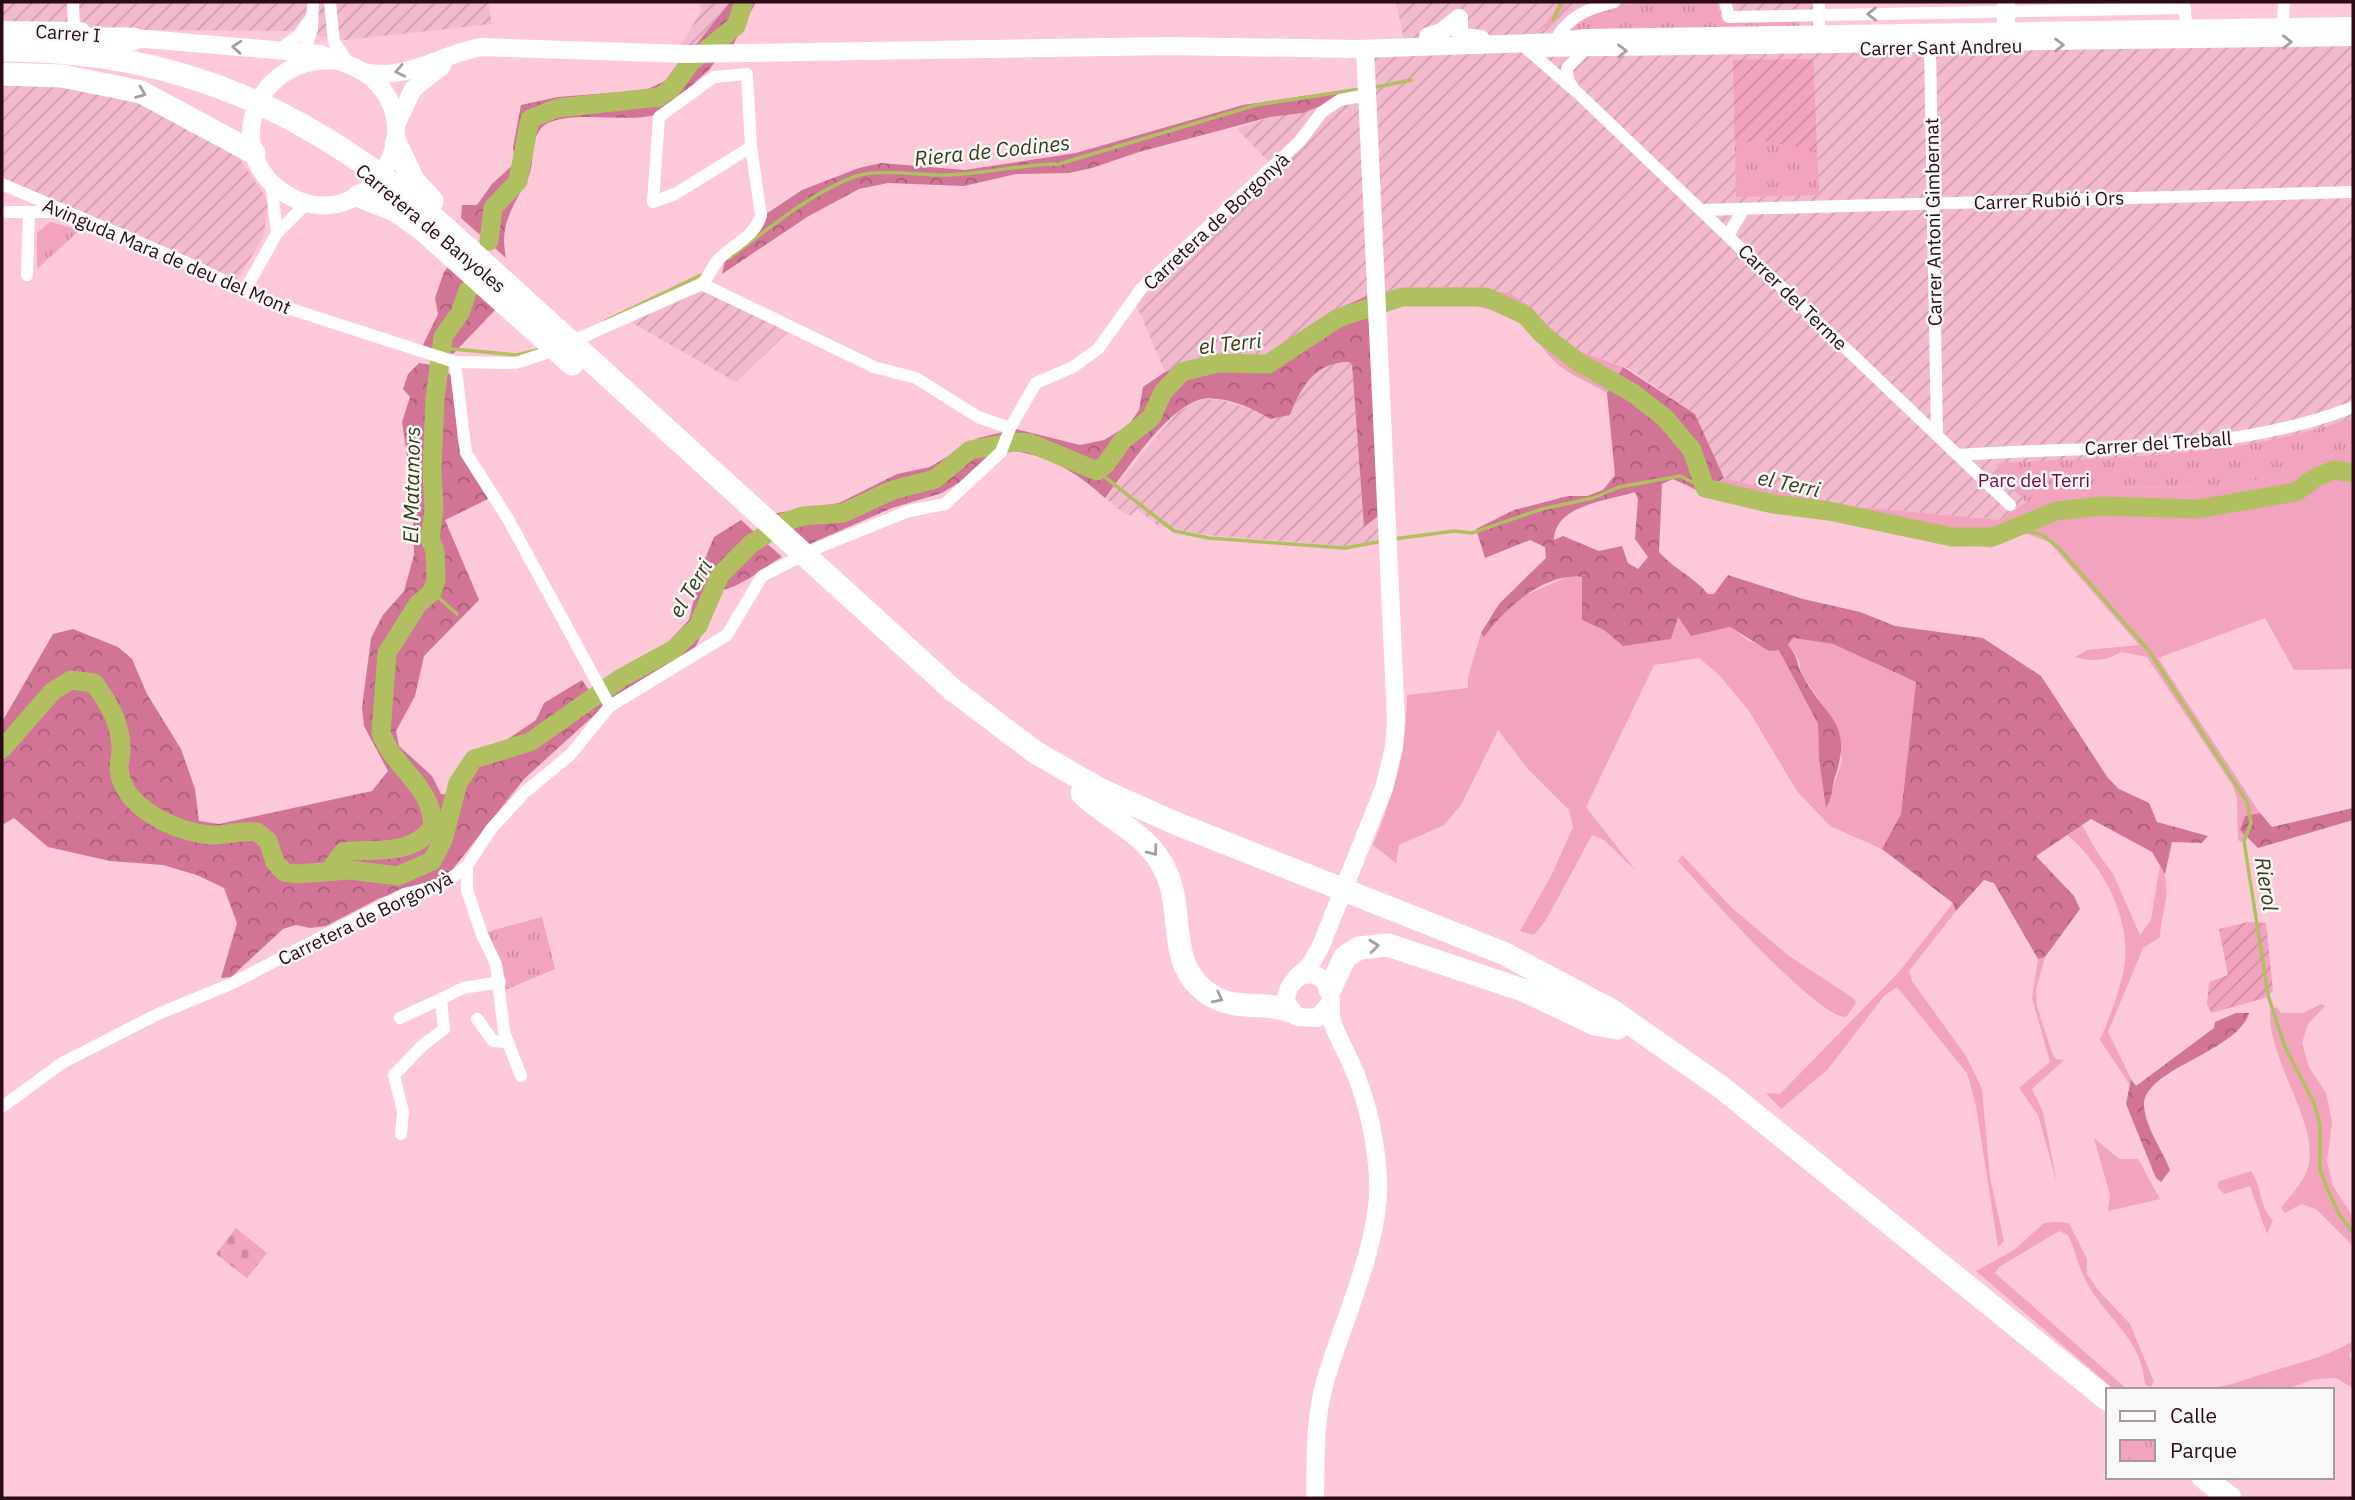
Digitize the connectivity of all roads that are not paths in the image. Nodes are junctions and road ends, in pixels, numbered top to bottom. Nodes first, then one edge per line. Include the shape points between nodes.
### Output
1 (73, 2) edge
2 (330, 2) edge
3 (1614, 2) edge
4 (1725, 2) edge
5 (1819, 2) edge
6 (2284, 2) edge
7 (2006, 7) edge
8 (313, 8) edge
9 (1819, 16) junction
10 (2353, 26) edge
11 (2283, 27) junction
12 (2186, 29) junction
13 (2, 30) edge
14 (74, 30) junction
15 (1459, 30) junction
16 (2006, 32) junction
17 (1559, 34) junction
18 (1820, 34) junction
19 (2, 39) edge
20 (133, 39) junction
21 (1417, 39) junction
22 (1278, 40) junction
23 (2353, 40) edge
24 (1584, 45) junction
25 (1170, 46) junction
26 (1523, 47) junction
27 (1930, 47) junction
28 (280, 49) junction
29 (2, 50) edge
30 (1364, 51) junction
31 (658, 53) junction
32 (748, 53) junction
33 (302, 58) junction
34 (2, 61) edge
35 (351, 66) junction
36 (2, 74) edge
37 (747, 74) junction
38 (1366, 86) junction
39 (1575, 90) junction
40 (243, 98) junction
41 (396, 134) junction
42 (751, 147) junction
43 (254, 153) junction
44 (271, 183) junction
45 (2, 184) edge
46 (2353, 192) edge
47 (359, 196) junction
48 (307, 203) junction
49 (1933, 203) junction
50 (1701, 209) junction
51 (1744, 209) junction
52 (2, 212) edge
53 (29, 212) junction
54 (64, 212) junction
55 (277, 233) junction
56 (1728, 235) junction
57 (27, 275) dead end
58 (702, 284) junction
59 (244, 292) junction
60 (566, 342) junction
61 (452, 361) junction
62 (1935, 396) junction
63 (2353, 407) edge
64 (1916, 415) junction
65 (1010, 428) junction
66 (1937, 435) junction
67 (1959, 455) junction
68 (2010, 505) dead end
69 (758, 518) junction
70 (809, 564) junction
71 (610, 706) junction
72 (1082, 793) junction
73 (467, 866) junction
74 (1327, 888) junction
75 (1353, 899) junction
76 (1320, 948) junction
77 (1296, 978) junction
78 (500, 982) junction
79 (1327, 990) junction
80 (441, 999) junction
81 (1300, 1015) junction
82 (400, 1018) dead end
83 (477, 1018) dead end
84 (1617, 1028) junction
85 (1339, 1041) junction
86 (508, 1042) junction
87 (521, 1076) dead end
88 (2, 1107) edge
89 (401, 1134) dead end
90 (2106, 1399) edge
91 (2106, 1413) edge
92 (2187, 1479) edge
93 (2206, 1479) edge
94 (1315, 1498) edge
95 (2211, 1498) edge
96 (2230, 1498) edge

1 - 14 street
2 - 35 street via 334,42
3 - 17 street via 1588,9
4 - 9 street via 1729,18
5 - 9 street
6 - 11 street
7 -> 9 street
7 - 12 street via 2185,8
7 - 16 main road
8 - 28 street via 297,37
8 - 33 street
9 - 18 street
10 - 11 main road
11 - 12 main road
12 - 16 main road
13 - 14 main road, Carrer I
14 - 20 main road, Carrer I
15 - 17 main road
15 - 21 main road
15 - 21 main road via 1451,40
15 - 26 main road via 1467,38
16 - 18 main road
17 - 24 main road
18 - 24 main road
19 - 20 highway
28 -> 20 main road, Carrer I
21 - 22 main road
21 - 26 main road
21 - 30 main road
22 - 25 main road
22 - 30 main road via 1355,43
27 -> 23 street, Carrer Sant Andreu
24 - 26 main road
24 -> 27 street, Carrer Sant Andreu
24 - 39 street via 1567,68 1568,81
25 - 30 main road
25 - 32 main road
26 - 39 street, Carrer del Terme
27 - 49 street, Carrer Antoni Gimbernat
28 - 33 main road, Carrer I
29 - 40 highway via 96,55 170,70
30 - 38 main road
31 - 32 main road
31 -> 35 main road via 482,47 397,73 376,75
31 - 41 main road via 632,57 488,56 443,66 413,89
32 - 37 street
33 - 35 main road
33 - 43 main road via 276,78 259,100 251,126
34 - 40 highway via 127,69
35 - 41 main road via 386,95
36 -> 43 highway via 62,76 141,92
37 - 42 street
37 - 42 street via 715,77 659,117 653,202 675,194
38 - 65 street, Carretera de Borgonyà via 1322,112 1300,141 1141,289 1098,349 1073,367 1036,383
38 - 76 main road via 1393,639 1394,747 1384,788
39 - 50 street, Carrer del Terme
40 - 60 highway via 369,168
41 - 47 main road via 383,175
41 - 60 highway via 413,180
42 - 58 street via 759,226 716,262
43 - 44 main road
44 - 48 main road via 287,196
44 - 55 street
45 - 54 street, Avinguda Mara de deu del Mont
46 - 49 street, Carrer Rubió i Ors
47 - 48 main road via 324,205
47 - 60 highway via 395,210 422,229
48 - 55 street
49 - 51 street, Carrer Rubió i Ors
49 - 62 street, Carrer Antoni Gimbernat
50 - 51 street, Carrer Rubió i Ors
50 - 56 street, Carrer del Terme
51 - 56 street
52 - 53 street
53 - 54 street
53 - 57 street
54 - 59 street, Avinguda Mara de deu del Mont via 183,261
55 - 59 street
56 - 64 street, Carrer del Terme
58 - 61 street, Avinguda Mara de deu del Mont via 516,363
58 - 65 street via 874,367 916,378 978,417
59 - 61 street, Avinguda Mara de deu del Mont
60 - 69 highway via 654,417
60 - 69 highway via 682,459
61 - 71 street via 466,453 508,519
62 - 64 street
62 - 66 street, Carrer Antoni Gimbernat
63 - 67 street, Carrer del Treball via 2274,432 2226,439
64 - 66 street, Carrer del Terme
65 - 71 street, Carretera de Borgonyà via 1001,452 945,504 909,511 762,576 727,635
66 - 67 street, Carrer del Terme
67 - 68 street, Carrer del Terme
69 - 70 highway
70 - 72 highway via 971,719
70 - 74 highway via 953,690 1060,767 1121,800
71 - 73 street, Carretera de Borgonyà via 570,755 525,792 491,829
72 - 74 highway via 1194,842
72 -> 81 highway via 1141,837 1156,854 1171,887 1181,960 1200,987 1234,1006
73 - 78 street via 467,890
73 - 88 street, Carretera de Borgonyà via 442,885 404,894 231,984 62,1062
74 - 75 highway
75 - 84 highway via 1520,974
75 - 90 highway via 1503,953 1640,1028 1774,1129
76 - 77 main road
76 - 79 main road
77 - 79 main road via 1309,974
77 - 81 main road via 1285,995
78 - 80 street via 463,988
78 - 86 street
79 - 81 main road via 1323,1014
79 -> 84 highway via 1345,957 1359,948 1388,945 1523,990 1595,1024
79 - 85 main road
80 - 82 street
80 - 89 street via 444,1029 394,1075 403,1112
81 - 85 main road via 1326,1028
83 - 86 street via 493,1041
84 - 91 highway via 1751,1128
85 - 94 main road via 1357,1076 1374,1132 1379,1182 1373,1229 1318,1409
86 - 87 street
92 - 95 highway
93 - 96 highway

